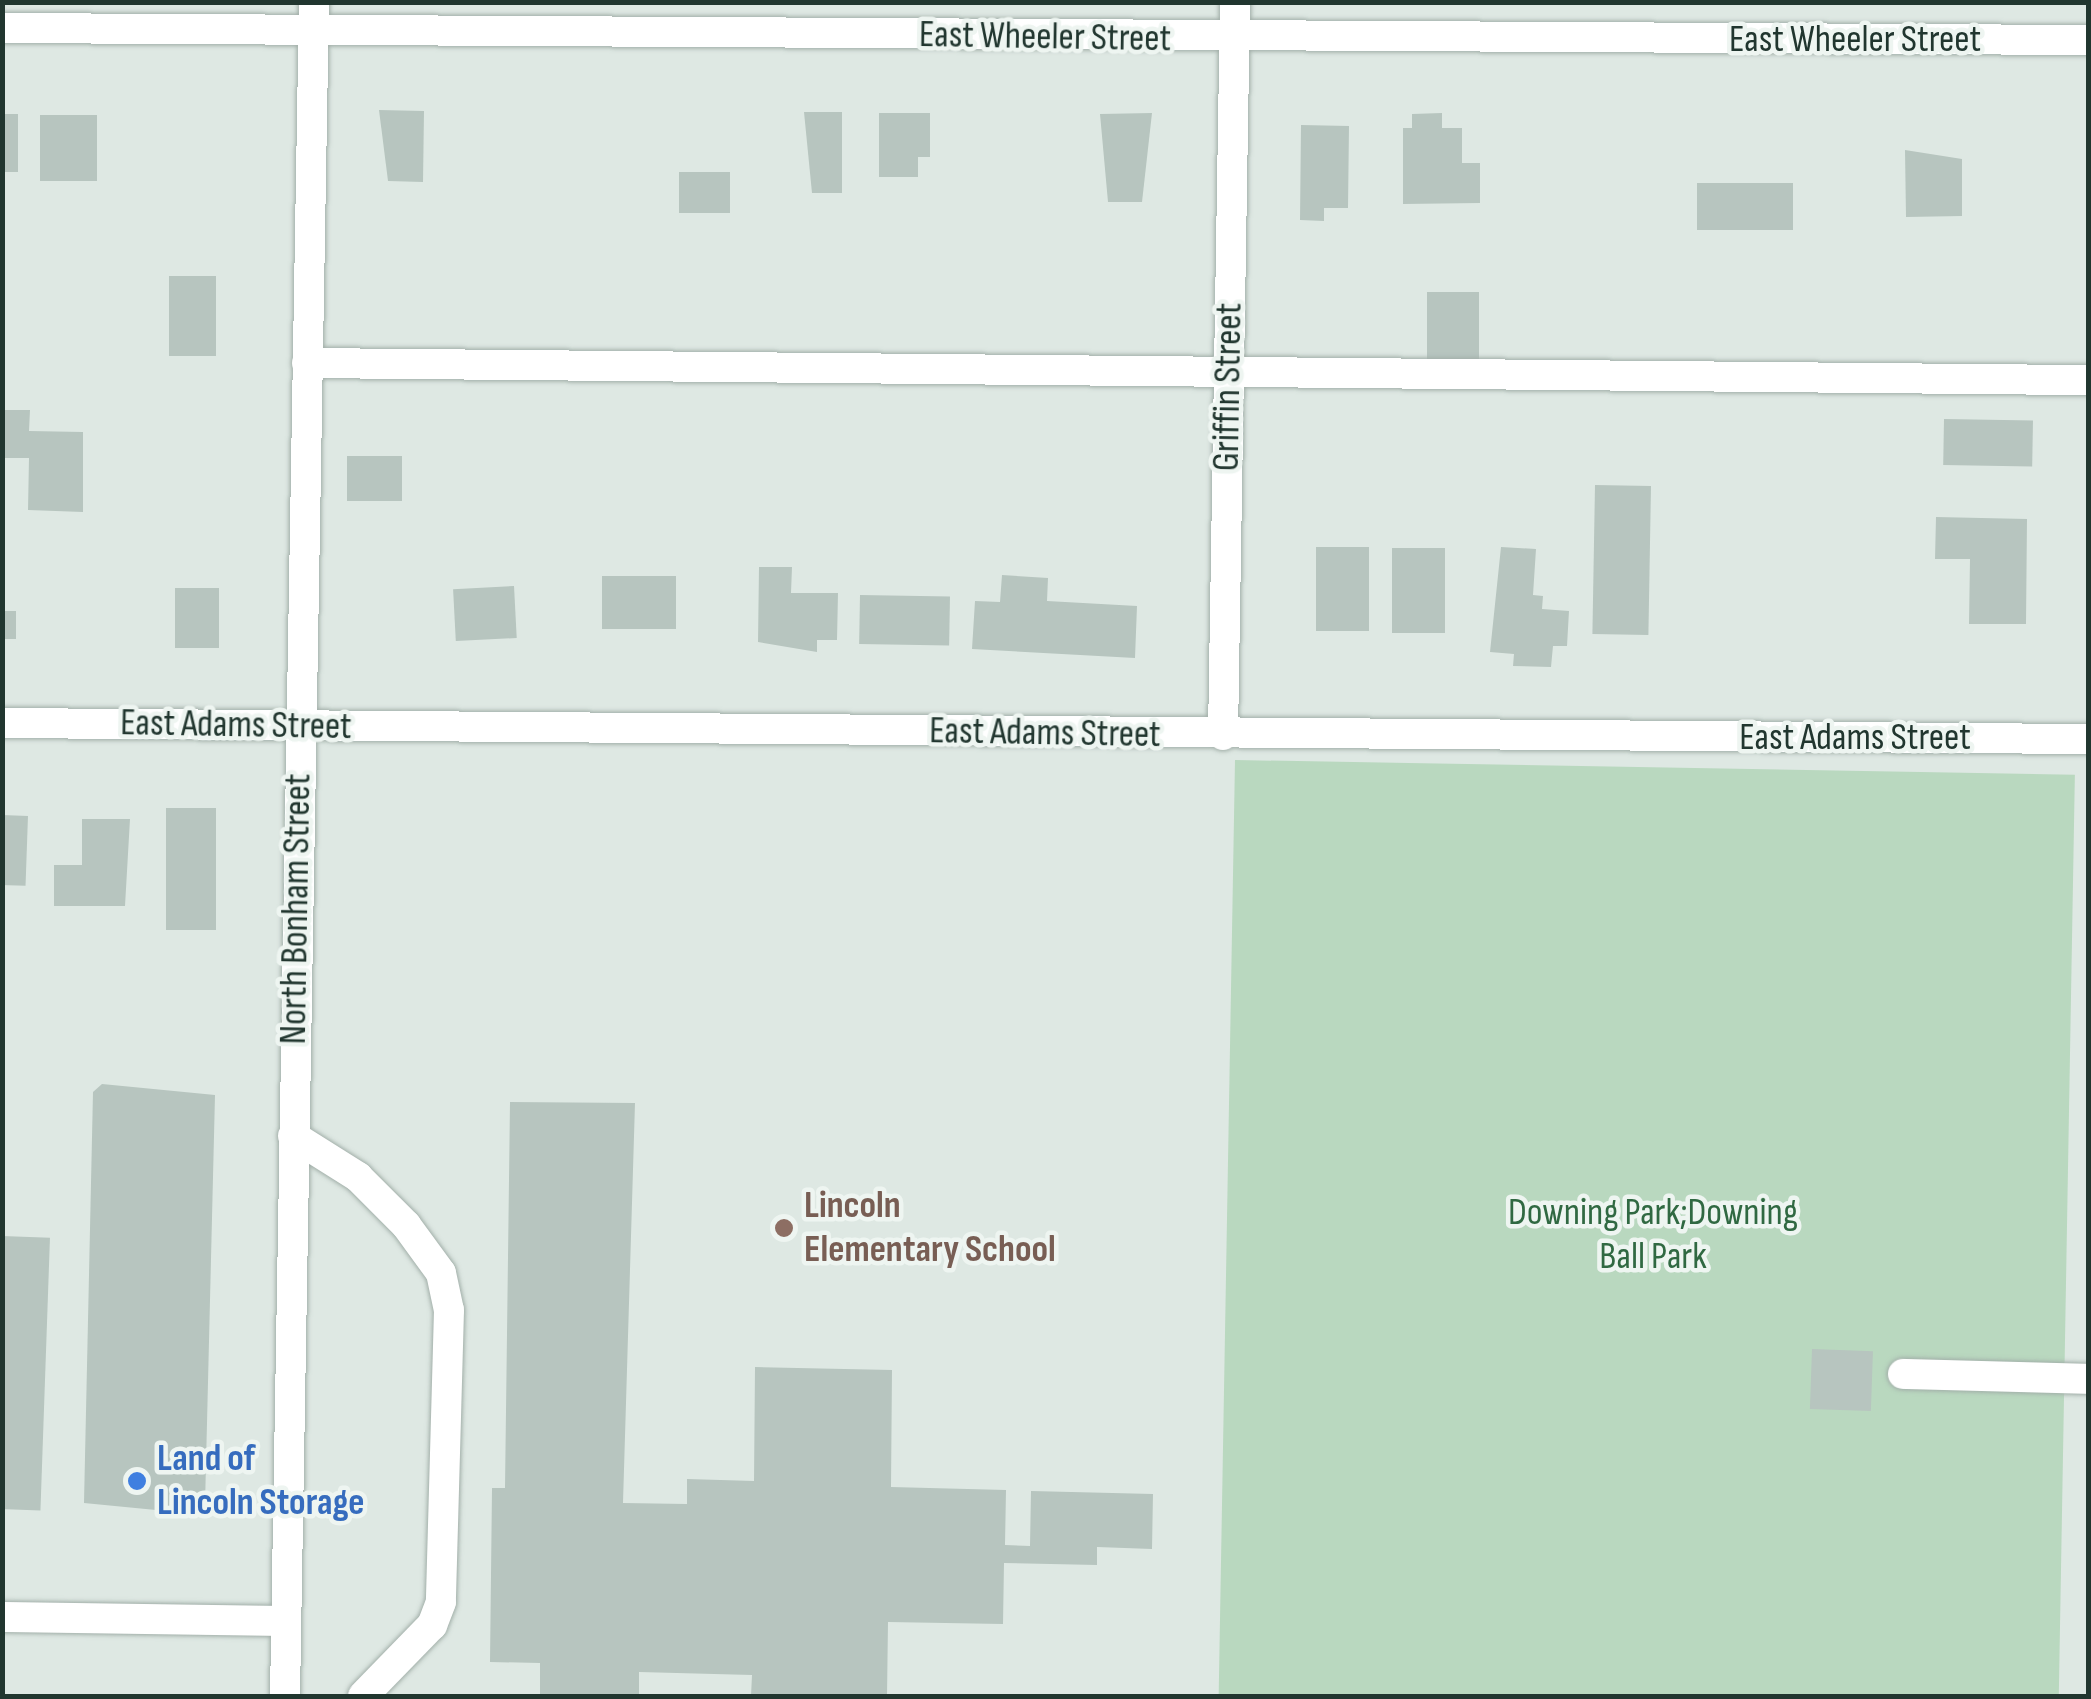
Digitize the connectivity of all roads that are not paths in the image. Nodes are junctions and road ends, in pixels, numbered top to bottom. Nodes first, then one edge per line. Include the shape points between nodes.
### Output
1 (1235, 2) edge
2 (314, 16) edge
3 (2, 28) edge
4 (1234, 40) junction
5 (2088, 40) edge
6 (307, 364) junction
7 (1229, 372) junction
8 (2088, 380) edge
9 (2, 723) edge
10 (299, 726) junction
11 (1222, 735) junction
12 (2088, 739) edge
13 (293, 1136) junction
14 (1903, 1374) dead end
15 (2088, 1379) edge
16 (2, 1617) edge
17 (286, 1621) junction
18 (286, 1696) edge
19 (363, 1696) edge

1 - 4 street, Griffin Street
2 - 3 street, East Wheeler Street
2 - 4 street, East Wheeler Street
2 - 6 street, North Bonham Street
4 - 5 street, East Wheeler Street
4 - 7 street, Griffin Street
6 - 7 street
6 - 10 street, North Bonham Street
7 - 8 street
7 - 11 street, Griffin Street
9 - 10 street, East Adams Street
10 - 11 street, East Adams Street
10 - 13 street, North Bonham Street
11 - 12 street, East Adams Street
13 - 17 street, North Bonham Street
13 - 19 street via 358,1177 406,1225 441,1273 449,1310 441,1602 432,1625
14 - 15 street
16 - 17 street
17 - 18 street, North Bonham Street

